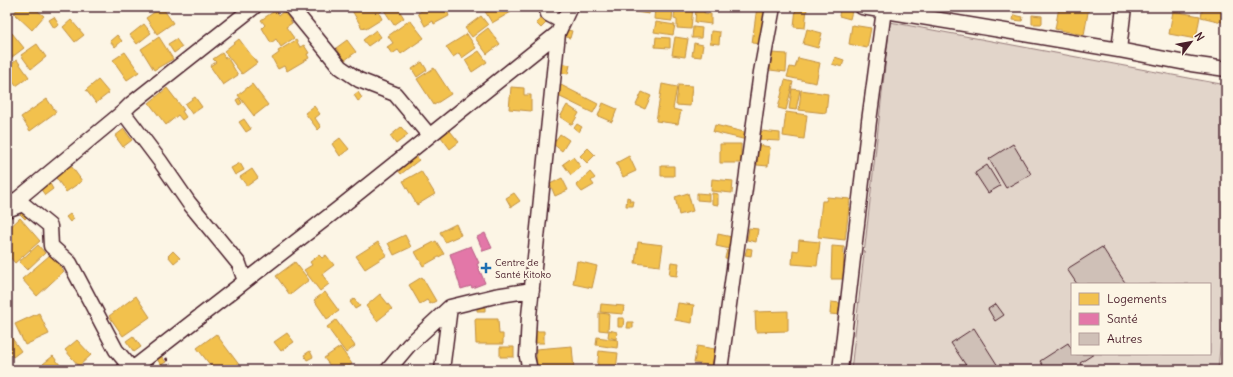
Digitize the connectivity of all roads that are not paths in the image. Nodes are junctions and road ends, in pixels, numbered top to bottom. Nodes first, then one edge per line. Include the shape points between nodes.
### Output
1 (254, 7) edge
2 (291, 7) edge
3 (546, 7) edge
4 (570, 7) edge
5 (773, 7) edge
6 (862, 7) edge
7 (1124, 7) edge
8 (884, 10) junction
9 (560, 27) junction
10 (1119, 50) junction
11 (1226, 69) edge
12 (123, 112) junction
13 (429, 135) junction
14 (7, 209) edge
15 (245, 281) junction
16 (532, 290) junction
17 (450, 307) junction
18 (131, 370) edge
19 (388, 370) edge
20 (442, 370) edge
21 (530, 370) edge
22 (720, 370) edge
23 (840, 370) edge

1 - 12 street
2 - 13 street via 340,67 352,76 395,94
3 - 9 street via 548,14
4 - 9 street
5 - 22 street via 761,72
6 - 8 street
7 - 10 street
8 - 10 street
8 - 23 street
9 - 13 street
9 - 16 street
10 - 11 street
12 - 14 street
12 - 15 street via 189,203 239,264
13 - 15 street
14 - 18 street via 23,204 50,226 51,246 70,263 116,350
15 - 18 street
16 - 17 street
16 - 21 street via 527,357
17 - 19 street
17 - 20 street

